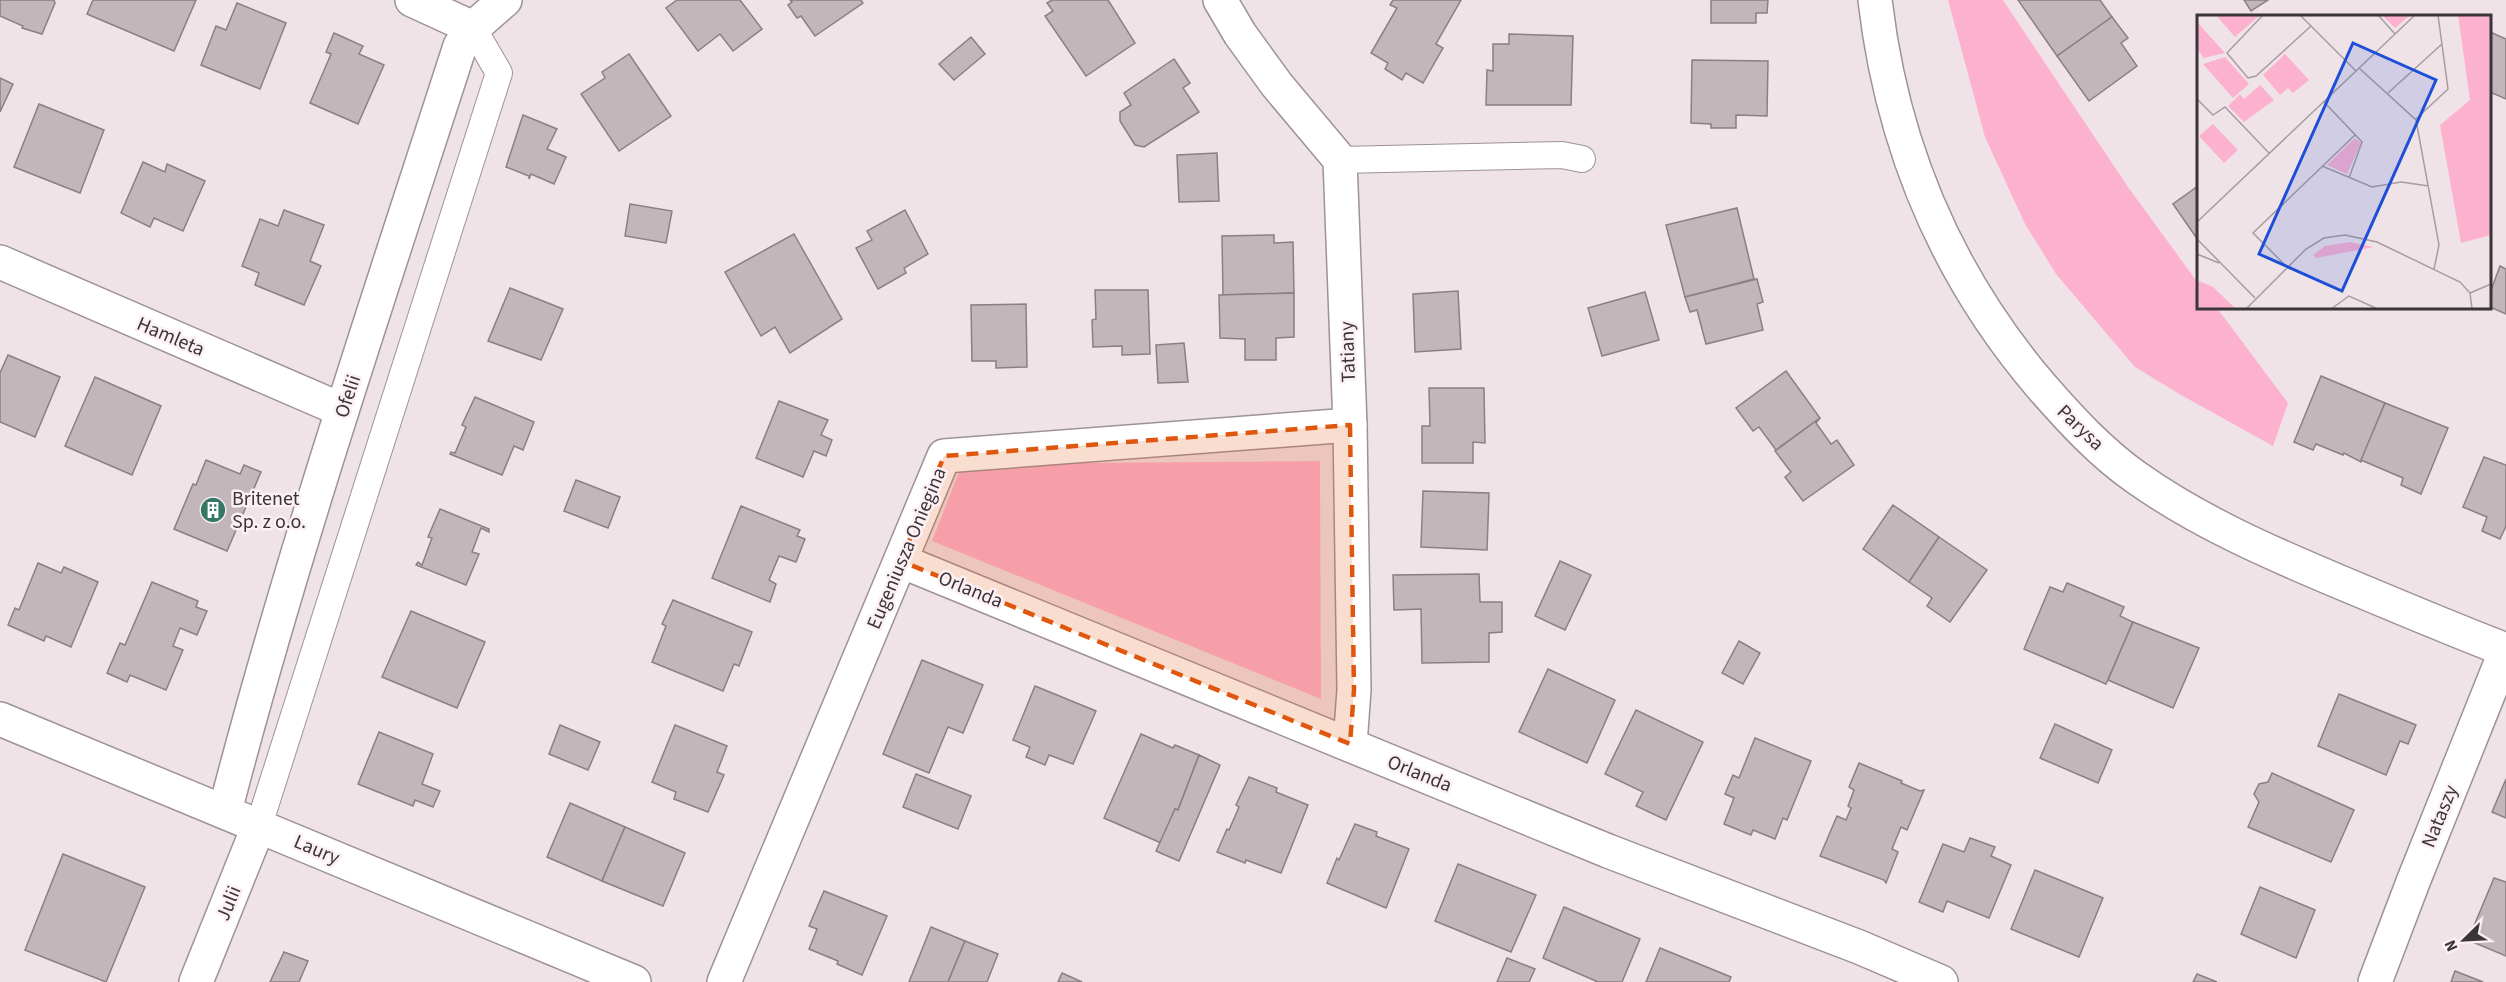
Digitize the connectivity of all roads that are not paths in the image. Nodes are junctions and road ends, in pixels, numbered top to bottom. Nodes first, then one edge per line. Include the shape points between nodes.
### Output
1 (412, 0) edge
2 (505, 0) edge
3 (1220, 0) edge
4 (1875, 0) edge
5 (473, 28) junction
6 (1582, 159) dead end
7 (1340, 160) junction
8 (0, 262) edge
9 (342, 410) junction
10 (1350, 425) junction
11 (901, 561) junction
12 (2506, 650) edge
13 (0, 719) edge
14 (1350, 744) junction
15 (225, 811) junction
16 (259, 825) junction
17 (196, 982) edge
18 (634, 982) edge
19 (724, 982) edge
20 (1941, 982) edge
21 (2375, 982) edge

1 - 5 street
2 - 5 street, Ofelii
3 - 7 street via 1277,85
4 - 12 street, Parysa via 1897,120 1933,218 1954,263 1988,317 2062,410 2135,476 2242,541
5 - 9 street, Ofelii via 460,46
5 - 16 lane via 499,73
6 - 7 lane via 1562,155
7 - 10 street, Tatiany
8 - 9 street, Hamleta
9 - 15 street, Ofelii
10 - 11 street, Eugeniusza Oniegina via 944,456
10 - 14 street, Tatiany via 1354,690
11 - 14 street, Orlanda
11 - 19 street, Eugeniusza Oniegina
12 - 21 street, Nataszy
13 - 15 street, Laury
14 - 20 street, Orlanda
15 - 16 street, Laury
16 - 17 street, Julii
16 - 18 street, Laury

